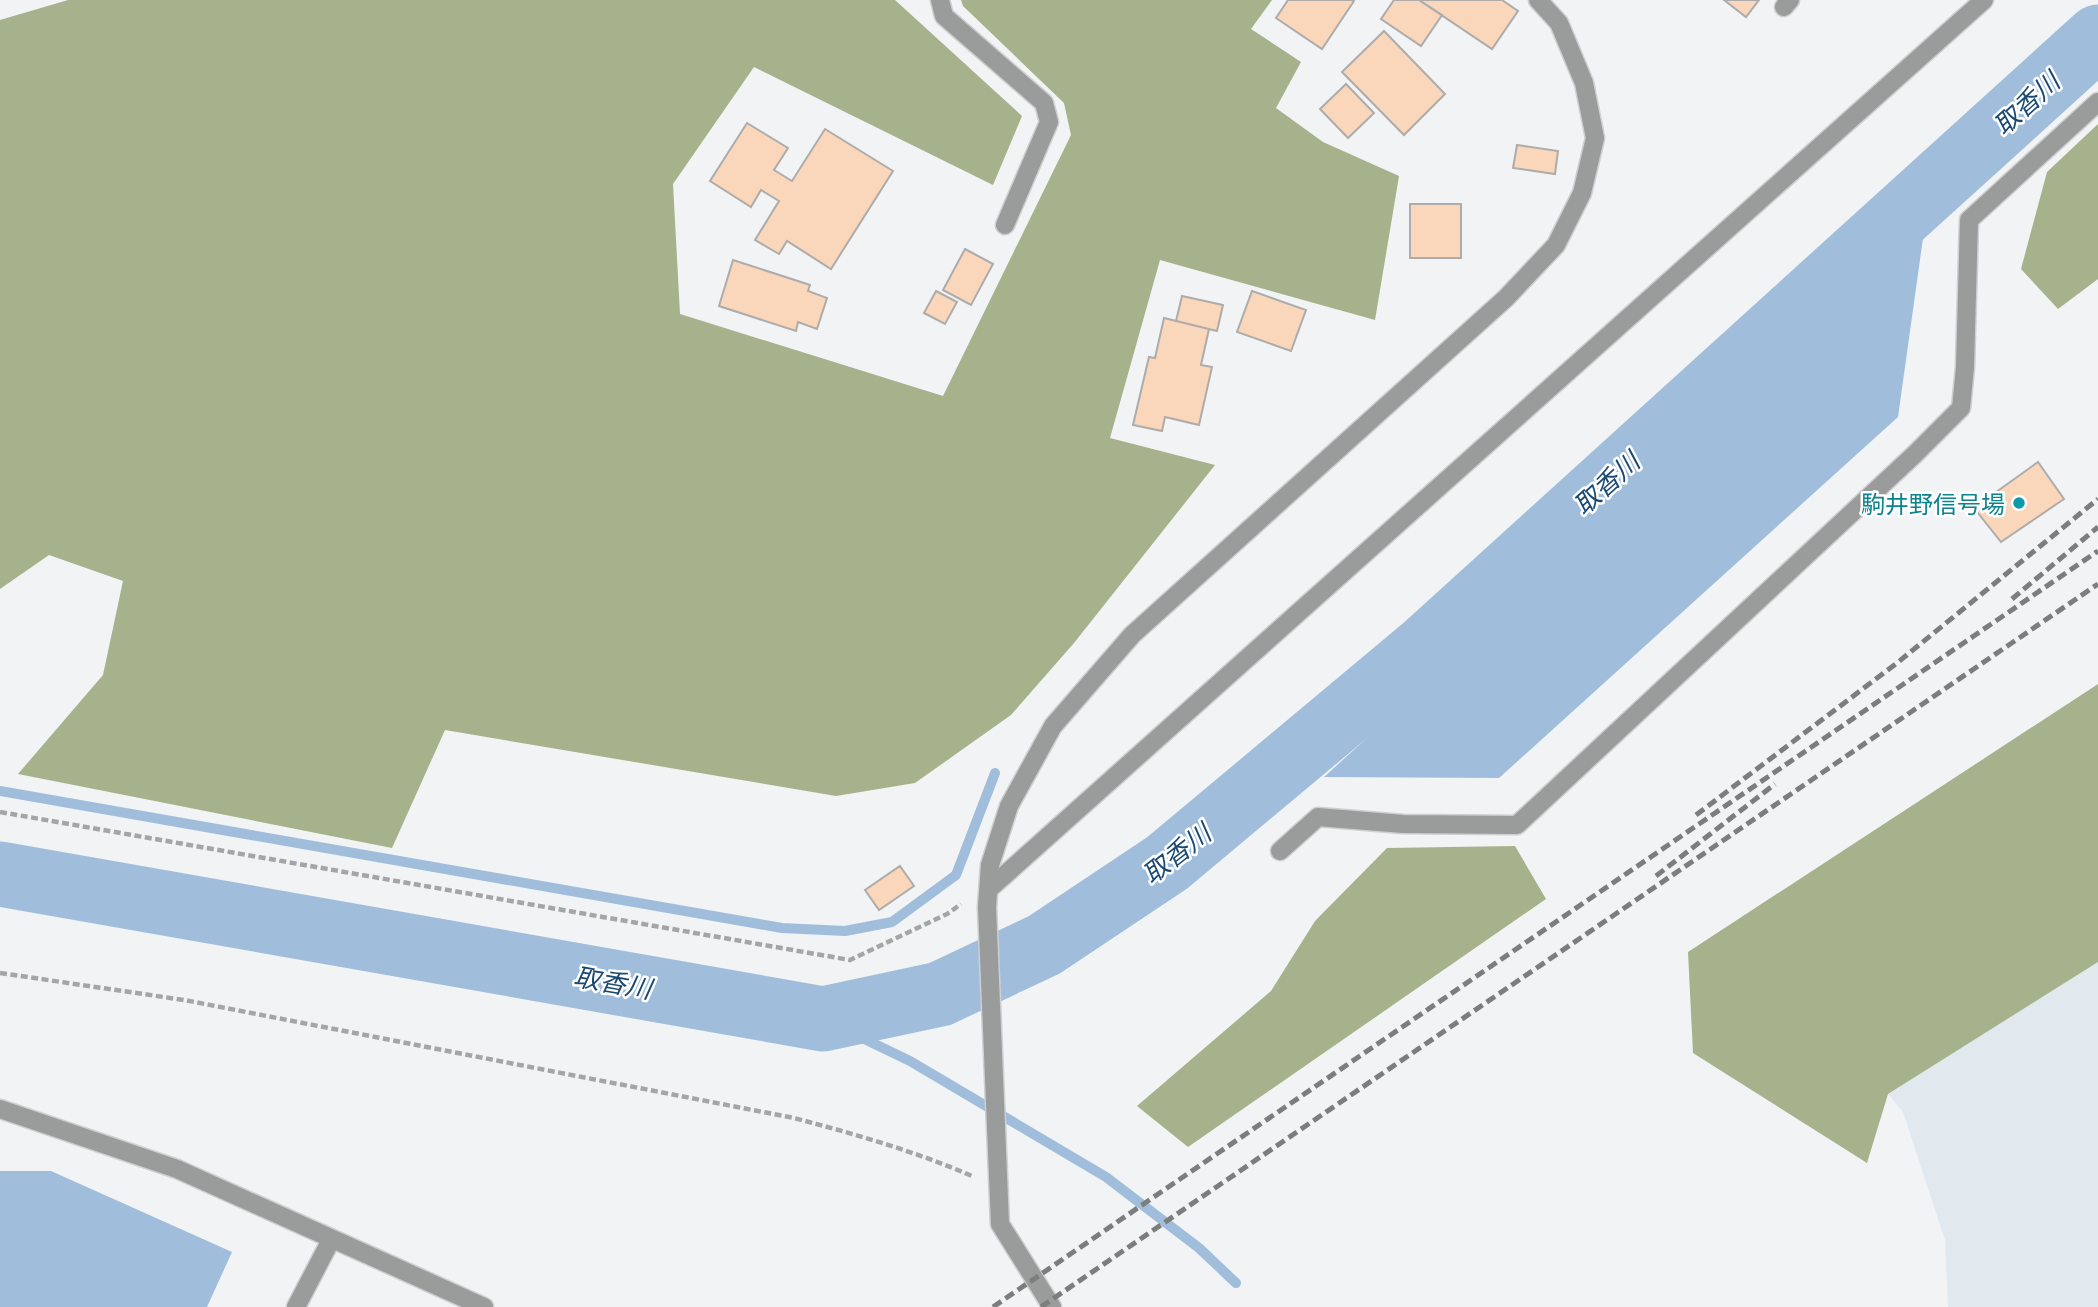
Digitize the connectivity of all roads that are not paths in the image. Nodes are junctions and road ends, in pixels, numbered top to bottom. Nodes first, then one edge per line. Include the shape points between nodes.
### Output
1 (926, 0) edge
2 (1538, 0) edge
3 (1984, 0) edge
4 (942, 8) edge
5 (2098, 102) edge
6 (1004, 225) dead end
7 (1280, 850) dead end
8 (988, 898) junction
9 (0, 1109) edge
10 (331, 1240) junction
11 (296, 1307) edge
12 (484, 1307) edge
13 (1052, 1307) edge

1 - 4 street
2 - 8 street via 1559,23 1584,83 1595,138 1582,193 1556,245 1506,298 1132,635 1053,726 1009,806 990,865
3 - 8 street
4 - 6 street via 1044,103 1049,122
5 - 7 street via 1969,220 1961,408 1517,825 1403,824 1318,817
8 - 13 street via 1000,1224
9 - 10 street via 177,1169
10 - 11 street
10 - 12 street

